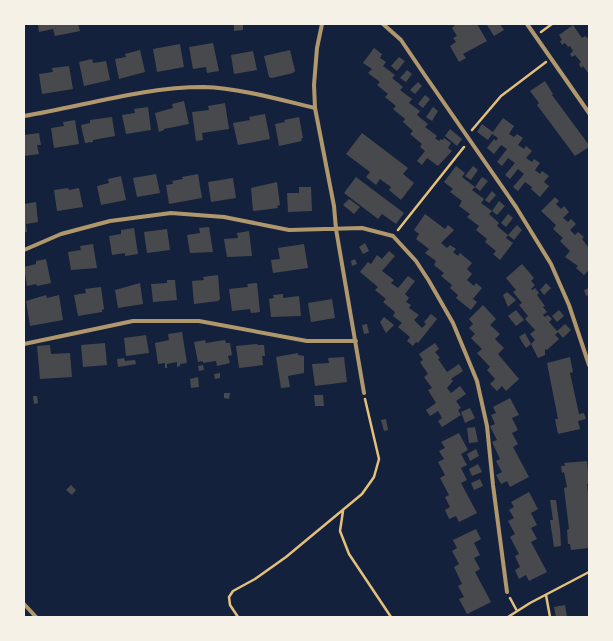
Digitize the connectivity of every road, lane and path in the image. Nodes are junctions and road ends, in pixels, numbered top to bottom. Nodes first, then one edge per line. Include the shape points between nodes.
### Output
1 (322, 24) edge
2 (383, 24) edge
3 (528, 24) edge
4 (552, 24) edge
5 (535, 35) junction
6 (551, 58) junction
7 (315, 108) junction
8 (589, 113) edge
9 (24, 116) edge
10 (467, 136) junction
11 (336, 229) junction
12 (393, 236) junction
13 (24, 250) edge
14 (356, 341) junction
15 (24, 344) edge
16 (589, 365) edge
17 (364, 393) joint
18 (343, 510) junction
19 (589, 572) edge
20 (507, 592) joint
21 (546, 595) junction
22 (24, 604) edge
23 (517, 611) junction
24 (36, 617) edge
25 (238, 617) edge
26 (391, 617) edge
27 (508, 617) edge
28 (550, 617) edge

1 - 7 street via 316,48
2 - 10 street via 401,40
3 - 5 street
4 - 5 path
5 - 6 street
6 - 8 street
6 - 10 path via 501,96
7 - 9 street via 256,94 206,87 118,95 73,108
7 - 11 street
10 - 12 path via 466,145
10 - 16 street via 516,207 551,264 569,305
11 - 12 street via 362,228
11 - 13 street via 288,230 224,217 171,213 110,221 61,234
11 - 14 street
12 - 20 street via 416,261 429,281 453,323 477,381 487,426
14 - 15 street via 307,341 199,321 133,321
14 - 17 street
17 - 18 path via 379,459 374,477 362,494
18 - 25 path via 286,557 233,591 229,597 230,605
18 - 26 path via 340,532 350,554
19 - 21 path
20 - 23 path
21 - 23 path
21 - 28 path
22 - 24 street
23 - 27 path

